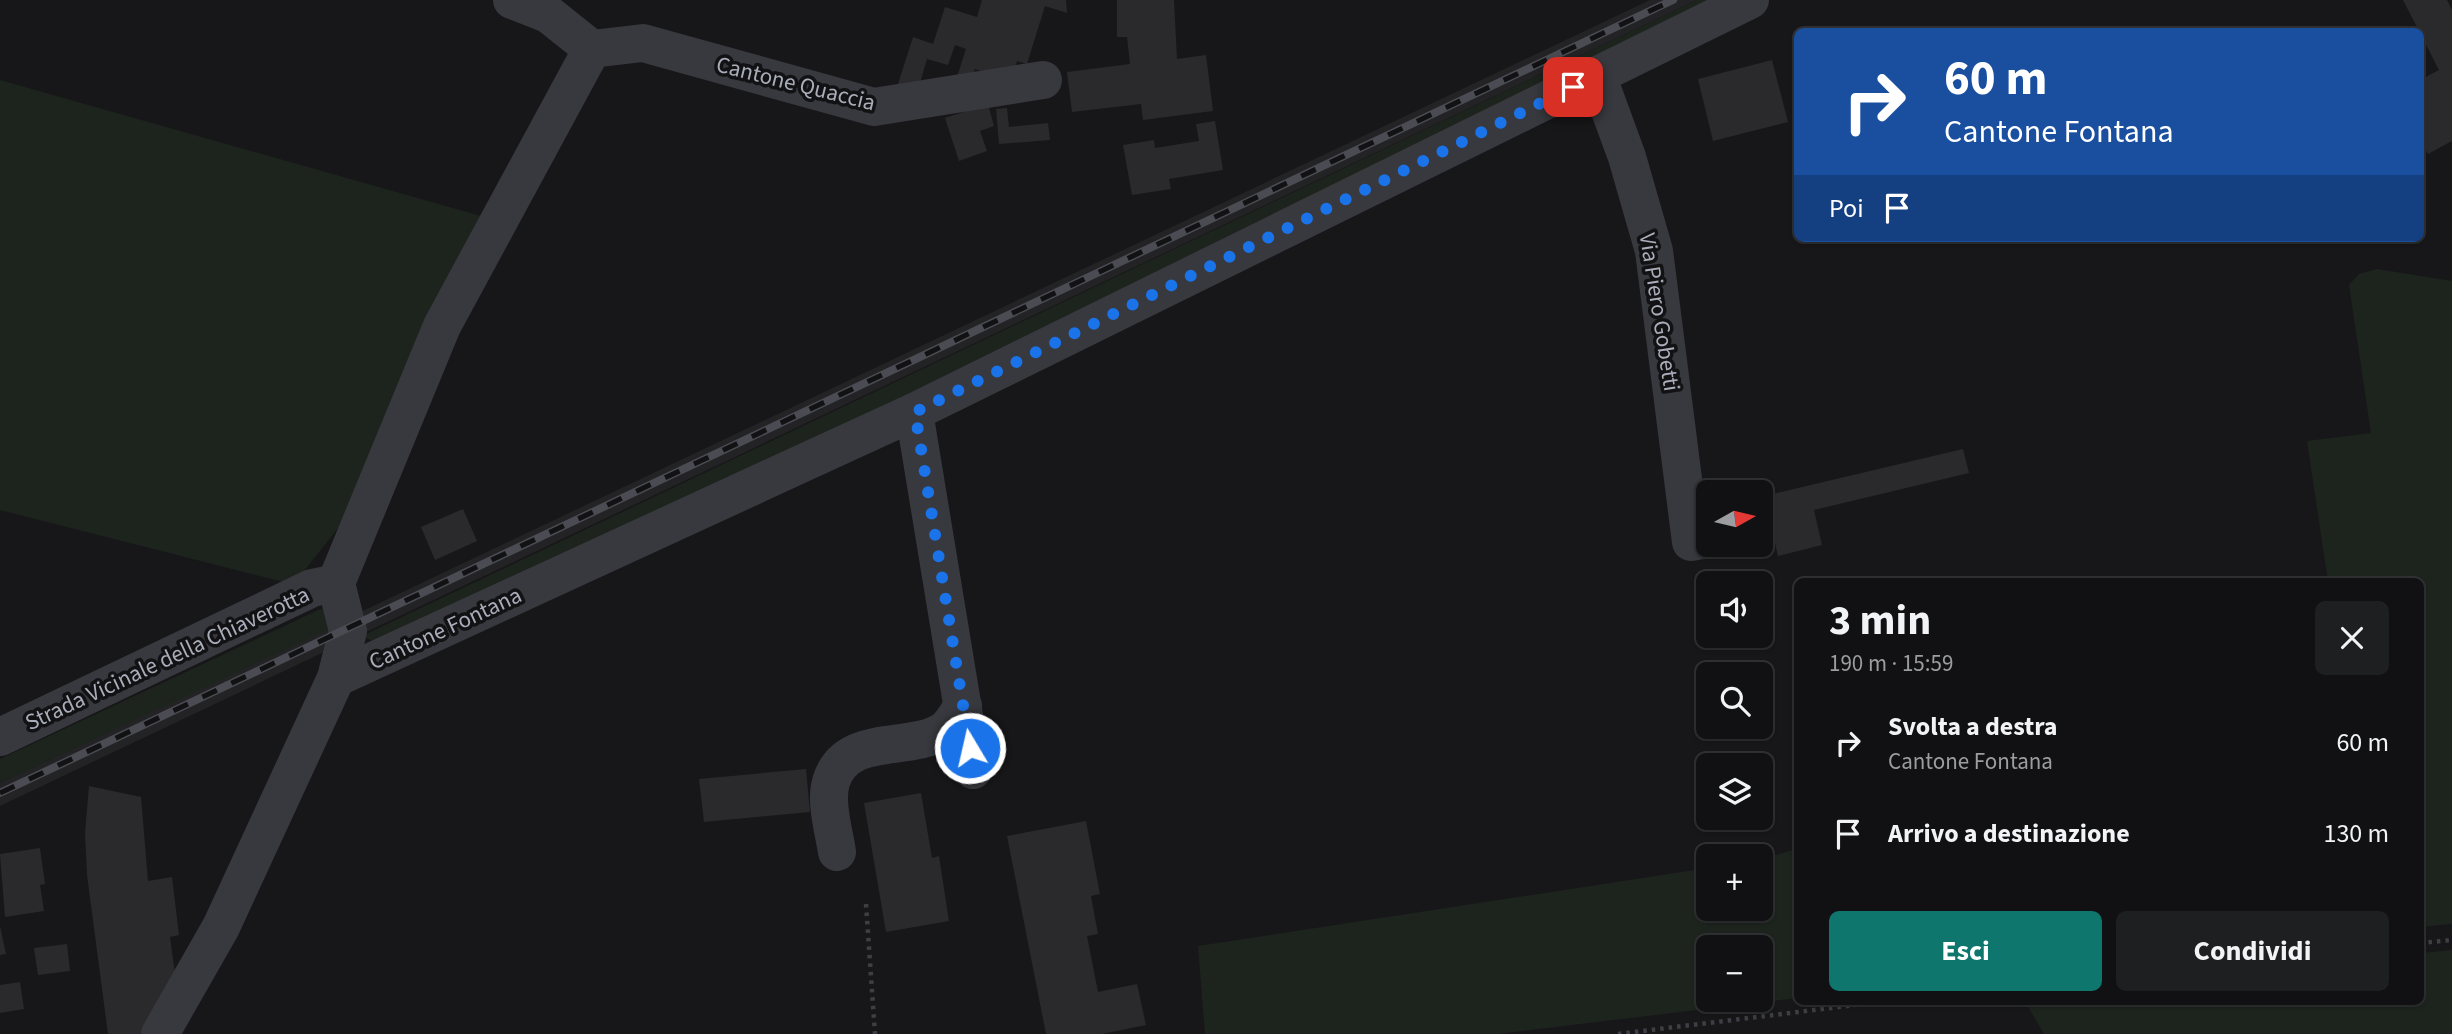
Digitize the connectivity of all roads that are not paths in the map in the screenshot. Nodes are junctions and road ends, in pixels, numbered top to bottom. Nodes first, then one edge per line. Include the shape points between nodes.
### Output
1 (512, 0) edge
2 (1750, 0) edge
3 (592, 49) junction
4 (1597, 75) junction
5 (1043, 80) dead end
6 (915, 412) junction
7 (1696, 541) edge
8 (336, 583) junction
9 (336, 678) junction
10 (963, 706) junction
11 (0, 737) edge
12 (973, 770) dead end
13 (837, 852) dead end
14 (160, 1034) edge

1 - 3 street via 548,14
2 - 4 street
3 - 5 street, Cantone Quaccia via 643,43 874,107
3 - 8 street via 442,326
4 - 6 street, Cantone Fontana
4 - 7 street, Via Piero Gobetti via 1654,251 1691,542
6 - 9 street, Cantone Fontana
6 - 10 street
8 - 9 street via 348,631
8 - 11 street, Strada Vicinale della Chiaverotta via 312,588
9 - 14 street via 221,927
10 - 12 street
10 - 13 street via 946,730 928,739 864,749 848,756 830,782

